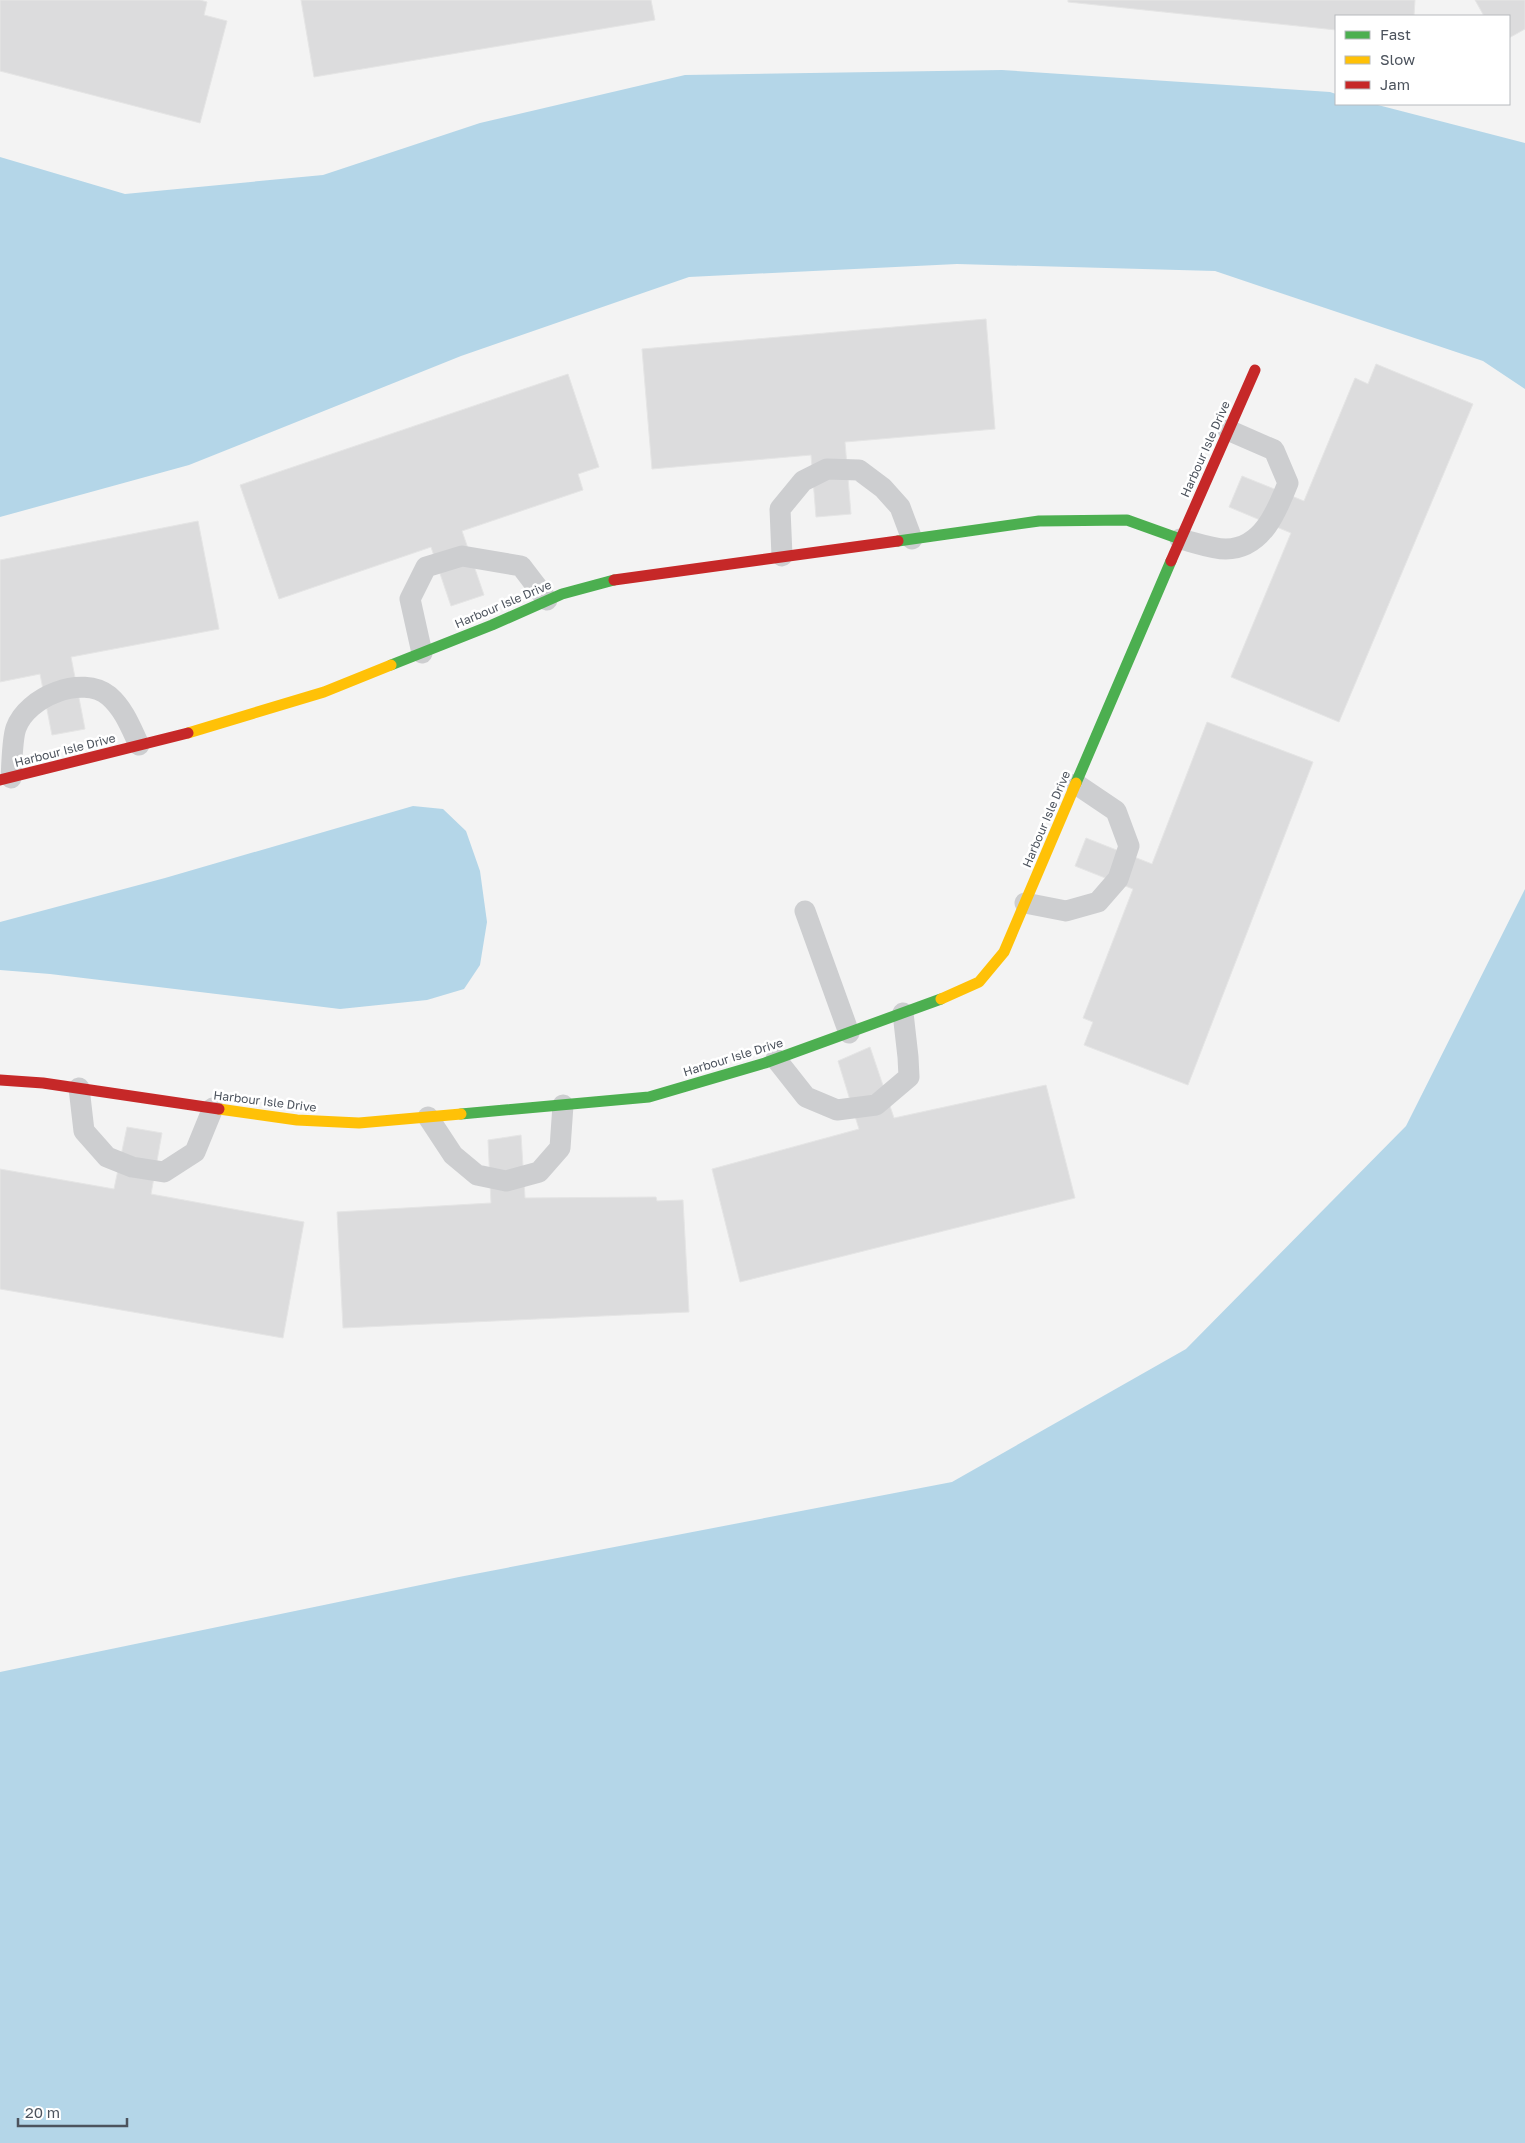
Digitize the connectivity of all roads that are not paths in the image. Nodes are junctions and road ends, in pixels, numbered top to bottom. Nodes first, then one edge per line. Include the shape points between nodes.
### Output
1 (1255, 370) dead end
2 (1228, 430) junction
3 (912, 538) junction
4 (1180, 539) junction
5 (782, 556) junction
6 (547, 600) junction
7 (422, 653) junction
8 (139, 745) junction
9 (5, 779) edge
10 (1076, 784) junction
11 (1025, 903) junction
12 (805, 911) dead end
13 (902, 1013) junction
14 (849, 1033) junction
15 (776, 1059) junction
16 (0, 1080) edge
17 (79, 1088) junction
18 (563, 1105) junction
19 (213, 1108) junction
20 (428, 1116) junction

1 - 2 street, Harbour Isle Drive
2 - 4 street, Harbour Isle Drive
2 - 4 lane via 1274,450 1288,483 1275,516 1252,542 1226,549
3 - 4 street, Harbour Isle Drive via 1039,521 1127,520
3 - 5 street, Harbour Isle Drive
3 - 5 lane via 900,507 883,488 859,470 827,469 803,481 780,509
4 - 10 street, Harbour Isle Drive
5 - 6 street, Harbour Isle Drive via 618,579
6 - 7 street, Harbour Isle Drive
6 - 7 lane via 521,566 462,556 426,567 410,599
7 - 8 street, Harbour Isle Drive via 324,692 208,728
8 - 9 street, Harbour Isle Drive
8 - 9 lane via 124,713 108,695 86,687 58,691 32,705 16,728
10 - 11 street, Harbour Isle Drive
10 - 11 lane via 1116,811 1129,846 1118,879 1098,902 1066,911
11 - 13 street, Harbour Isle Drive via 1004,952 980,982
12 - 14 lane
13 - 14 street, Harbour Isle Drive
13 - 15 lane via 909,1077 876,1105 837,1110 806,1097
14 - 15 street, Harbour Isle Drive
15 - 18 street, Harbour Isle Drive via 649,1097
16 - 17 street, Harbour Isle Drive
17 - 19 street, Harbour Isle Drive
17 - 19 lane via 84,1131 107,1157 132,1167 164,1172 195,1152
18 - 20 street, Harbour Isle Drive
18 - 20 lane via 560,1148 539,1172 506,1181 476,1175 453,1155
19 - 20 street, Harbour Isle Drive via 297,1120 359,1123

